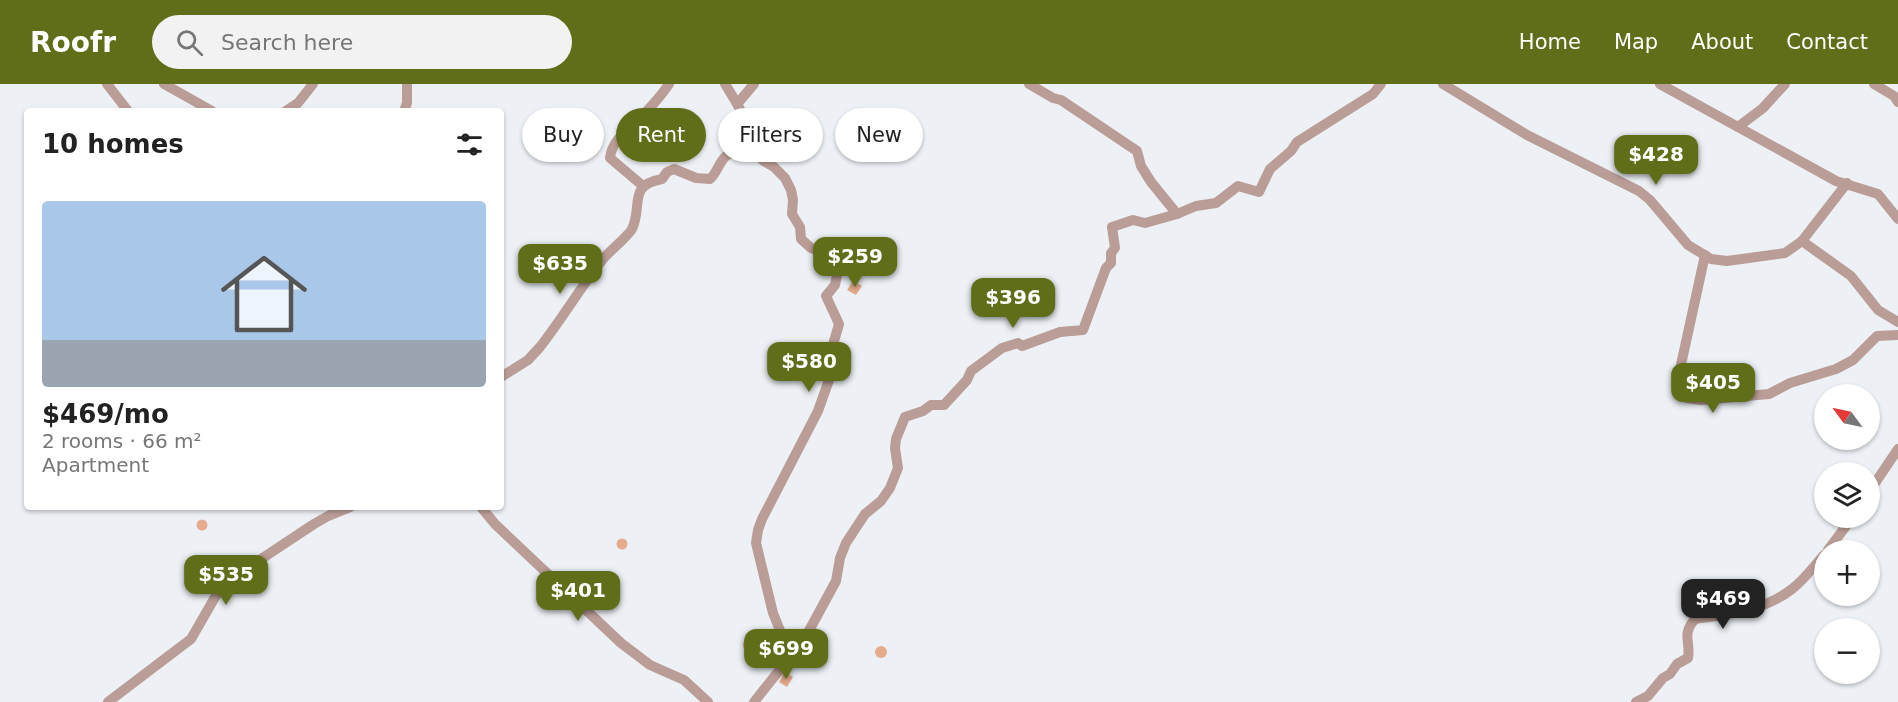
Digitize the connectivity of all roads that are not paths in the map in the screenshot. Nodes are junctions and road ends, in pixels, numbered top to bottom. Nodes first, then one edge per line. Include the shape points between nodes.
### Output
1 (107, 84) edge
2 (164, 84) edge
3 (313, 84) edge
4 (407, 84) edge
5 (669, 84) edge
6 (725, 84) edge
7 (754, 84) edge
8 (1029, 84) edge
9 (1381, 84) edge
10 (1443, 84) edge
11 (1660, 84) edge
12 (1785, 84) edge
13 (1874, 84) edge
14 (1898, 102) edge
15 (738, 103) junction
16 (126, 108) edge
17 (207, 108) edge
18 (290, 108) edge
19 (405, 108) edge
20 (740, 108) edge
21 (1738, 127) junction
22 (721, 162) edge
23 (765, 162) edge
24 (1847, 183) junction
25 (643, 186) junction
26 (1177, 214) junction
27 (1898, 219) edge
28 (1802, 241) junction
29 (1705, 255) junction
30 (1898, 322) edge
31 (1898, 335) edge
32 (504, 375) edge
33 (1898, 449) edge
34 (1880, 476) edge
35 (343, 510) edge
36 (483, 510) edge
37 (1814, 566) edge
38 (788, 659) junction
39 (108, 702) edge
40 (708, 702) edge
41 (754, 702) edge
42 (1636, 702) edge

1 - 16 street
2 - 17 street
3 - 18 street
4 - 19 street
5 - 25 street via 611,150 610,158
6 - 15 street
7 - 15 street
8 - 26 street via 1061,100 1137,151 1151,182
9 - 26 street via 1373,94 1297,142 1270,169 1259,192 1238,186 1216,203
10 - 29 street via 1527,135 1639,191 1688,245
11 - 21 street
12 - 21 street
13 - 14 street
15 - 20 street
21 - 24 street via 1836,181
22 - 25 street via 710,179 674,169
23 - 38 street via 785,178 791,190 792,214 800,227 801,239 810,248 823,252 838,270 835,285 826,296 839,324 830,356 829,380 818,411 756,537 770,603
24 - 27 street via 1881,196
24 - 28 street
25 - 32 street via 632,230 598,265 540,347
26 - 38 street via 1112,227 1115,248 1111,263 1083,330 1060,332 1022,346 1018,343 1002,348 971,370 944,405 931,405 905,417 896,439 897,475 846,543 836,581 814,624
28 - 29 street via 1785,253 1727,261
28 - 30 street via 1851,276 1878,310
29 - 31 street via 1677,383 1687,398 1769,394 1853,360 1877,336
33 - 34 street
35 - 39 street via 314,524 221,586 191,639
36 - 40 street via 621,643 650,665 684,680
37 - 42 street via 1792,589 1758,609 1695,619 1686,636 1688,658 1677,664 1648,696
38 - 41 street

